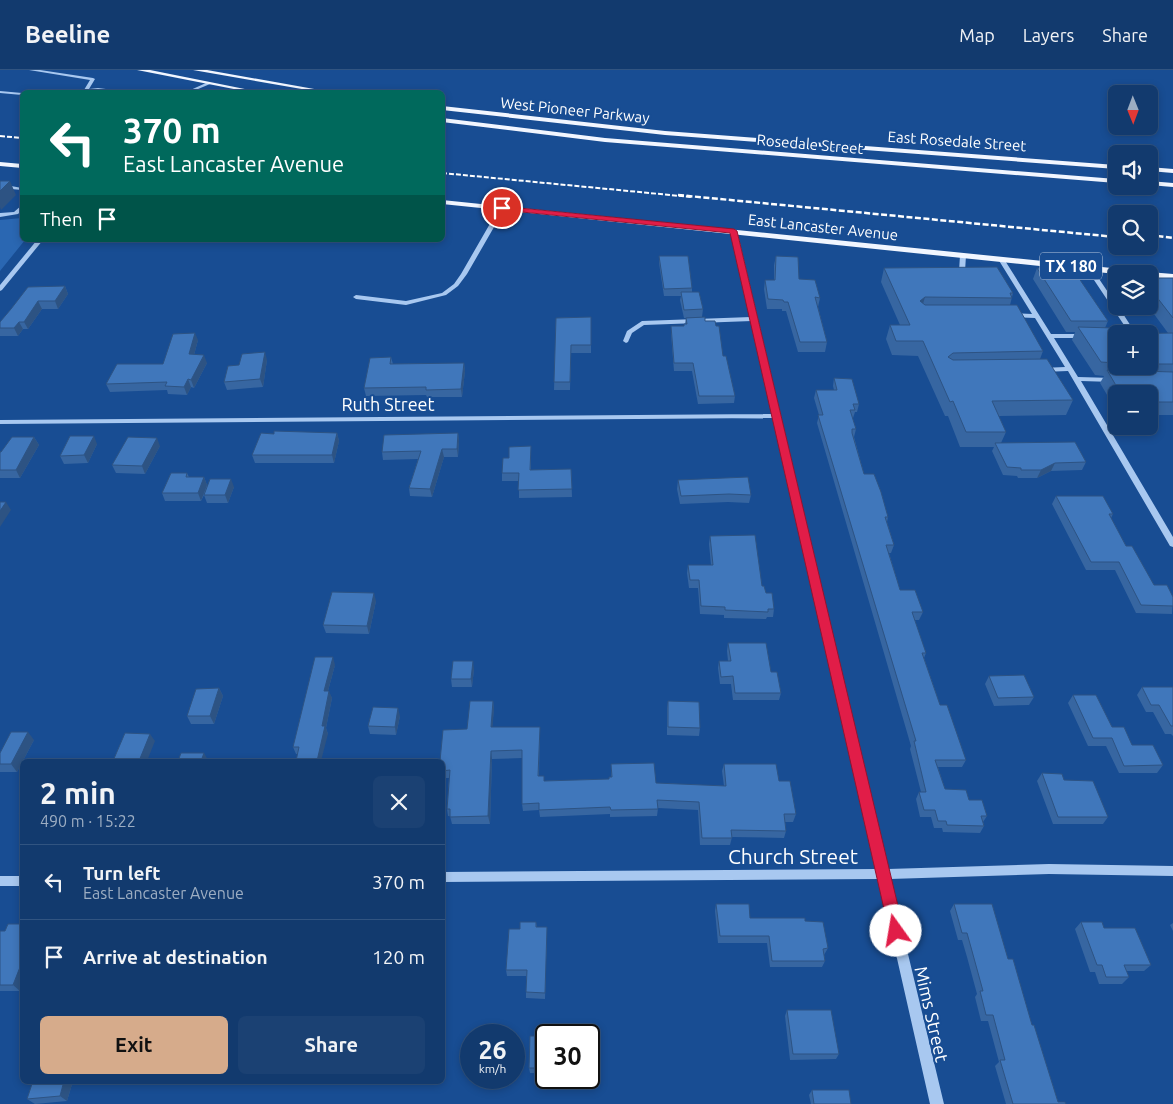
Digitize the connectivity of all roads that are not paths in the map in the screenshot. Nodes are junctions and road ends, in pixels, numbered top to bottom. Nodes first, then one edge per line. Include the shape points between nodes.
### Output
1 (31, 70) edge
2 (140, 70) edge
3 (196, 70) edge
4 (208, 84) junction
5 (85, 90) edge
6 (93, 90) edge
7 (107, 90) edge
8 (193, 90) edge
9 (245, 90) edge
10 (316, 90) edge
11 (0, 92) edge
12 (20, 94) edge
13 (445, 108) edge
14 (470, 112) junction
15 (445, 121) edge
16 (458, 123) junction
17 (503, 128) joint
18 (706, 136) joint
19 (0, 164) edge
20 (20, 166) edge
21 (1108, 166) edge
22 (1158, 170) edge
23 (1173, 171) edge
24 (1108, 180) edge
25 (1158, 184) edge
26 (1173, 185) edge
27 (0, 186) edge
28 (20, 189) edge
29 (445, 202) edge
30 (502, 208) junction
31 (20, 209) edge
32 (0, 215) edge
33 (734, 231) junction
34 (38, 242) edge
35 (963, 255) junction
36 (1001, 259) junction
37 (1089, 268) junction
38 (1108, 270) edge
39 (952, 272) edge
40 (962, 272) junction
41 (971, 273) edge
42 (1158, 276) edge
43 (1173, 277) edge
44 (0, 289) edge
45 (356, 297) dead end
46 (1007, 316) edge
47 (1035, 316) junction
48 (754, 319) junction
49 (1128, 325) edge
50 (1048, 336) junction
51 (1097, 336) edge
52 (626, 341) dead end
53 (1070, 369) junction
54 (1032, 370) edge
55 (1076, 379) junction
56 (1124, 380) edge
57 (776, 416) junction
58 (0, 422) edge
59 (1173, 544) edge
60 (1173, 871) edge
61 (883, 874) junction
62 (445, 877) edge
63 (0, 881) edge
64 (20, 881) edge
65 (937, 1104) edge

1 - 5 street via 93,79
2 - 4 main road
3 - 10 main road
4 - 8 street
4 - 9 main road
6 - 7 street
11 - 12 street
13 - 14 main road, West Pioneer Parkway
14 - 16 main road
14 - 18 main road, West Pioneer Parkway
15 - 16 main road, West Pioneer Parkway
16 - 17 main road, West Pioneer Parkway
17 - 24 main road, Rosedale Street via 800,157
18 - 21 main road, East Rosedale Street
19 - 20 main road
22 - 23 main road
25 - 26 main road
27 - 28 street
29 - 30 main road, East Lancaster Avenue / TX 180
30 - 33 main road, East Lancaster Avenue / TX 180
30 - 45 street via 464,274 444,294 406,303
31 - 32 street
33 - 35 main road, East Lancaster Avenue / TX 180
33 - 48 street, Mims Street
34 - 44 street
35 - 36 main road, East Lancaster Avenue / TX 180
35 - 40 street
36 - 37 main road, East Lancaster Avenue / TX 180
36 - 47 street
37 - 38 main road, East Lancaster Avenue / TX 180
37 - 49 street
39 - 40 lane
40 - 41 street
42 - 43 main road
46 - 47 street
47 - 50 street
48 - 52 lane via 642,323 629,332
48 - 57 street, Mims Street
50 - 51 street
50 - 53 street
53 - 54 street
53 - 55 street
55 - 56 street
55 - 59 street
57 - 58 street, Ruth Street
57 - 61 street, Mims Street
60 - 61 street, Church Street via 1049,869
61 - 62 street, Church Street
61 - 65 street, Mims Street
63 - 64 street

